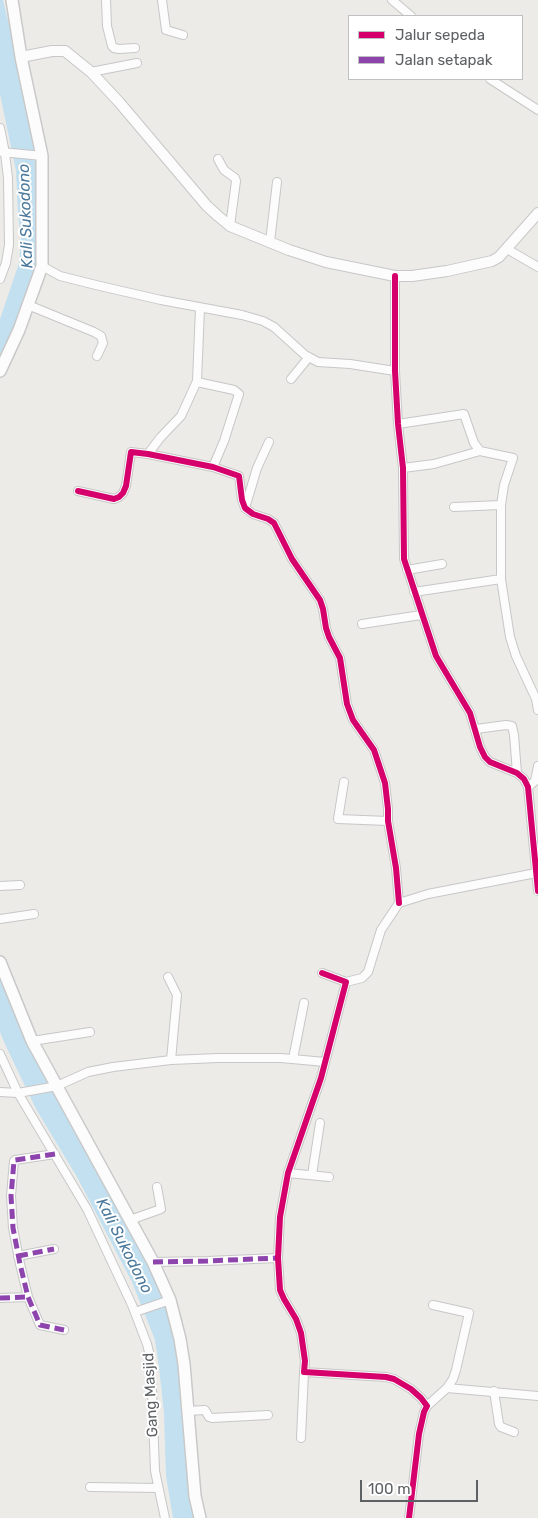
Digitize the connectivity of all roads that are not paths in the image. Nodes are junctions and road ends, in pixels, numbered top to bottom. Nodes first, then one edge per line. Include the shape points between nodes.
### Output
1 (12, 0) edge
2 (106, 0) edge
3 (162, 0) edge
4 (392, 0) edge
5 (410, 15) edge
6 (183, 36) dead end
7 (135, 48) dead end
8 (20, 58) junction
9 (136, 63) dead end
10 (90, 72) junction
11 (492, 80) edge
12 (538, 110) edge
13 (0, 128) edge
14 (5, 153) edge
15 (40, 156) junction
16 (218, 159) dead end
17 (277, 182) dead end
18 (538, 213) edge
19 (230, 226) junction
20 (270, 242) junction
21 (507, 249) junction
22 (42, 266) junction
23 (538, 267) edge
24 (0, 279) edge
25 (395, 280) junction
26 (28, 305) junction
27 (200, 308) junction
28 (97, 356) dead end
29 (309, 357) junction
30 (0, 371) edge
31 (395, 371) junction
32 (290, 379) dead end
33 (197, 382) junction
34 (398, 424) junction
35 (269, 442) dead end
36 (480, 451) junction
37 (148, 454) junction
38 (212, 467) junction
39 (403, 468) junction
40 (78, 491) dead end
41 (501, 505) junction
42 (454, 507) dead end
43 (245, 508) junction
44 (442, 564) dead end
45 (407, 570) junction
46 (501, 579) junction
47 (414, 592) junction
48 (421, 615) junction
49 (362, 624) dead end
50 (538, 710) edge
51 (476, 729) junction
52 (538, 766) edge
53 (517, 773) junction
54 (344, 782) dead end
55 (528, 787) junction
56 (388, 822) junction
57 (535, 832) edge
58 (536, 873) junction
59 (20, 885) dead end
60 (0, 886) edge
61 (538, 891) edge
62 (399, 903) junction
63 (34, 914) dead end
64 (0, 919) edge
65 (0, 962) edge
66 (322, 973) dead end
67 (168, 978) dead end
68 (346, 982) junction
69 (304, 1003) dead end
70 (90, 1032) dead end
71 (32, 1041) junction
72 (0, 1054) edge
73 (293, 1059) junction
74 (171, 1060) junction
75 (325, 1062) junction
76 (56, 1086) junction
77 (0, 1092) edge
78 (20, 1092) junction
79 (320, 1122) dead end
80 (55, 1154) junction
81 (288, 1173) junction
82 (312, 1175) junction
83 (329, 1177) dead end
84 (157, 1187) dead end
85 (130, 1220) junction
86 (54, 1249) dead end
87 (18, 1256) junction
88 (278, 1258) junction
89 (153, 1262) junction
90 (28, 1297) junction
91 (0, 1298) edge
92 (169, 1301) junction
93 (433, 1305) dead end
94 (138, 1311) junction
95 (64, 1330) dead end
96 (304, 1372) junction
97 (447, 1388) junction
98 (494, 1391) junction
99 (538, 1396) edge
100 (427, 1406) junction
101 (188, 1411) junction
102 (268, 1415) dead end
103 (514, 1432) dead end
104 (300, 1438) dead end
105 (90, 1487) dead end
106 (158, 1488) junction
107 (165, 1518) edge
108 (200, 1518) edge
109 (409, 1518) edge

1 - 8 main road
2 - 7 street via 112,46 118,50
3 - 6 street via 166,30
4 - 5 street
8 - 10 street via 65,51
8 - 15 main road
9 - 10 street
10 - 19 street via 207,206
11 - 12 street
13 - 14 street
14 - 15 street
14 - 24 street via 9,245
15 - 22 main road
16 - 19 street via 236,181
17 - 20 street
18 - 21 street
19 - 20 street
20 - 25 street via 326,262
21 - 23 street
21 - 25 street via 492,261
22 - 26 main road
22 - 27 street via 60,276
25 - 31 street
26 - 28 street via 101,336 103,343
26 - 30 main road
27 - 29 street via 262,321 274,327
27 - 33 street
29 - 31 street via 318,362
29 - 32 street
31 - 34 street
33 - 37 street via 180,416
33 - 38 street via 239,394
34 - 36 street via 464,414
34 - 39 street
35 - 43 street
36 - 39 street via 434,464
36 - 41 street via 513,458
37 - 38 street
37 - 40 street via 131,452 126,486 119,497 114,499
38 - 43 street via 239,476
39 - 45 street via 404,559
41 - 42 street
41 - 46 street
43 - 56 street via 274,523 292,559 320,600 329,637 340,658 347,704 353,720 374,750 385,783
44 - 45 street
45 - 47 street
46 - 47 street
46 - 50 street via 510,637
47 - 48 street
48 - 49 street
48 - 51 street via 436,656 467,707
51 - 53 street via 485,757
51 - 53 street via 512,726
52 - 55 street via 534,781
53 - 55 street
54 - 56 street via 338,819
55 - 57 street
56 - 62 street
57 - 58 street
58 - 61 street
58 - 62 street via 428,894
59 - 60 street
62 - 68 street via 381,930 368,972 362,978
63 - 64 street
65 - 71 main road
66 - 68 street
67 - 74 street via 177,995
68 - 75 street
69 - 73 street
70 - 71 street
71 - 76 main road
72 - 78 street, Gang Masjid
73 - 74 street
73 - 75 street
74 - 76 street via 88,1072
75 - 81 street
76 - 78 street
76 - 85 main road
77 - 78 street
78 - 80 street, Gang Masjid
79 - 82 street
80 - 87 street via 14,1161 11,1196
80 - 94 street, Gang Masjid via 87,1209
81 - 82 street
81 - 88 street via 280,1217
82 - 83 street
84 - 85 street via 161,1209
85 - 89 main road
86 - 87 street
87 - 90 street
88 - 89 street
88 - 96 street via 282,1295 301,1333
89 - 92 main road
90 - 91 street
90 - 95 street via 40,1325
92 - 94 street
92 - 101 main road via 180,1339
93 - 97 street via 469,1313 456,1370
94 - 106 street, Gang Masjid via 149,1352
96 - 100 street via 394,1379 411,1389
96 - 104 street
97 - 98 street
97 - 100 street
98 - 99 street
98 - 103 street via 499,1424
100 - 109 street via 419,1434
101 - 102 street via 204,1410 212,1418
101 - 108 main road via 195,1496
105 - 106 street
106 - 107 street, Gang Masjid

